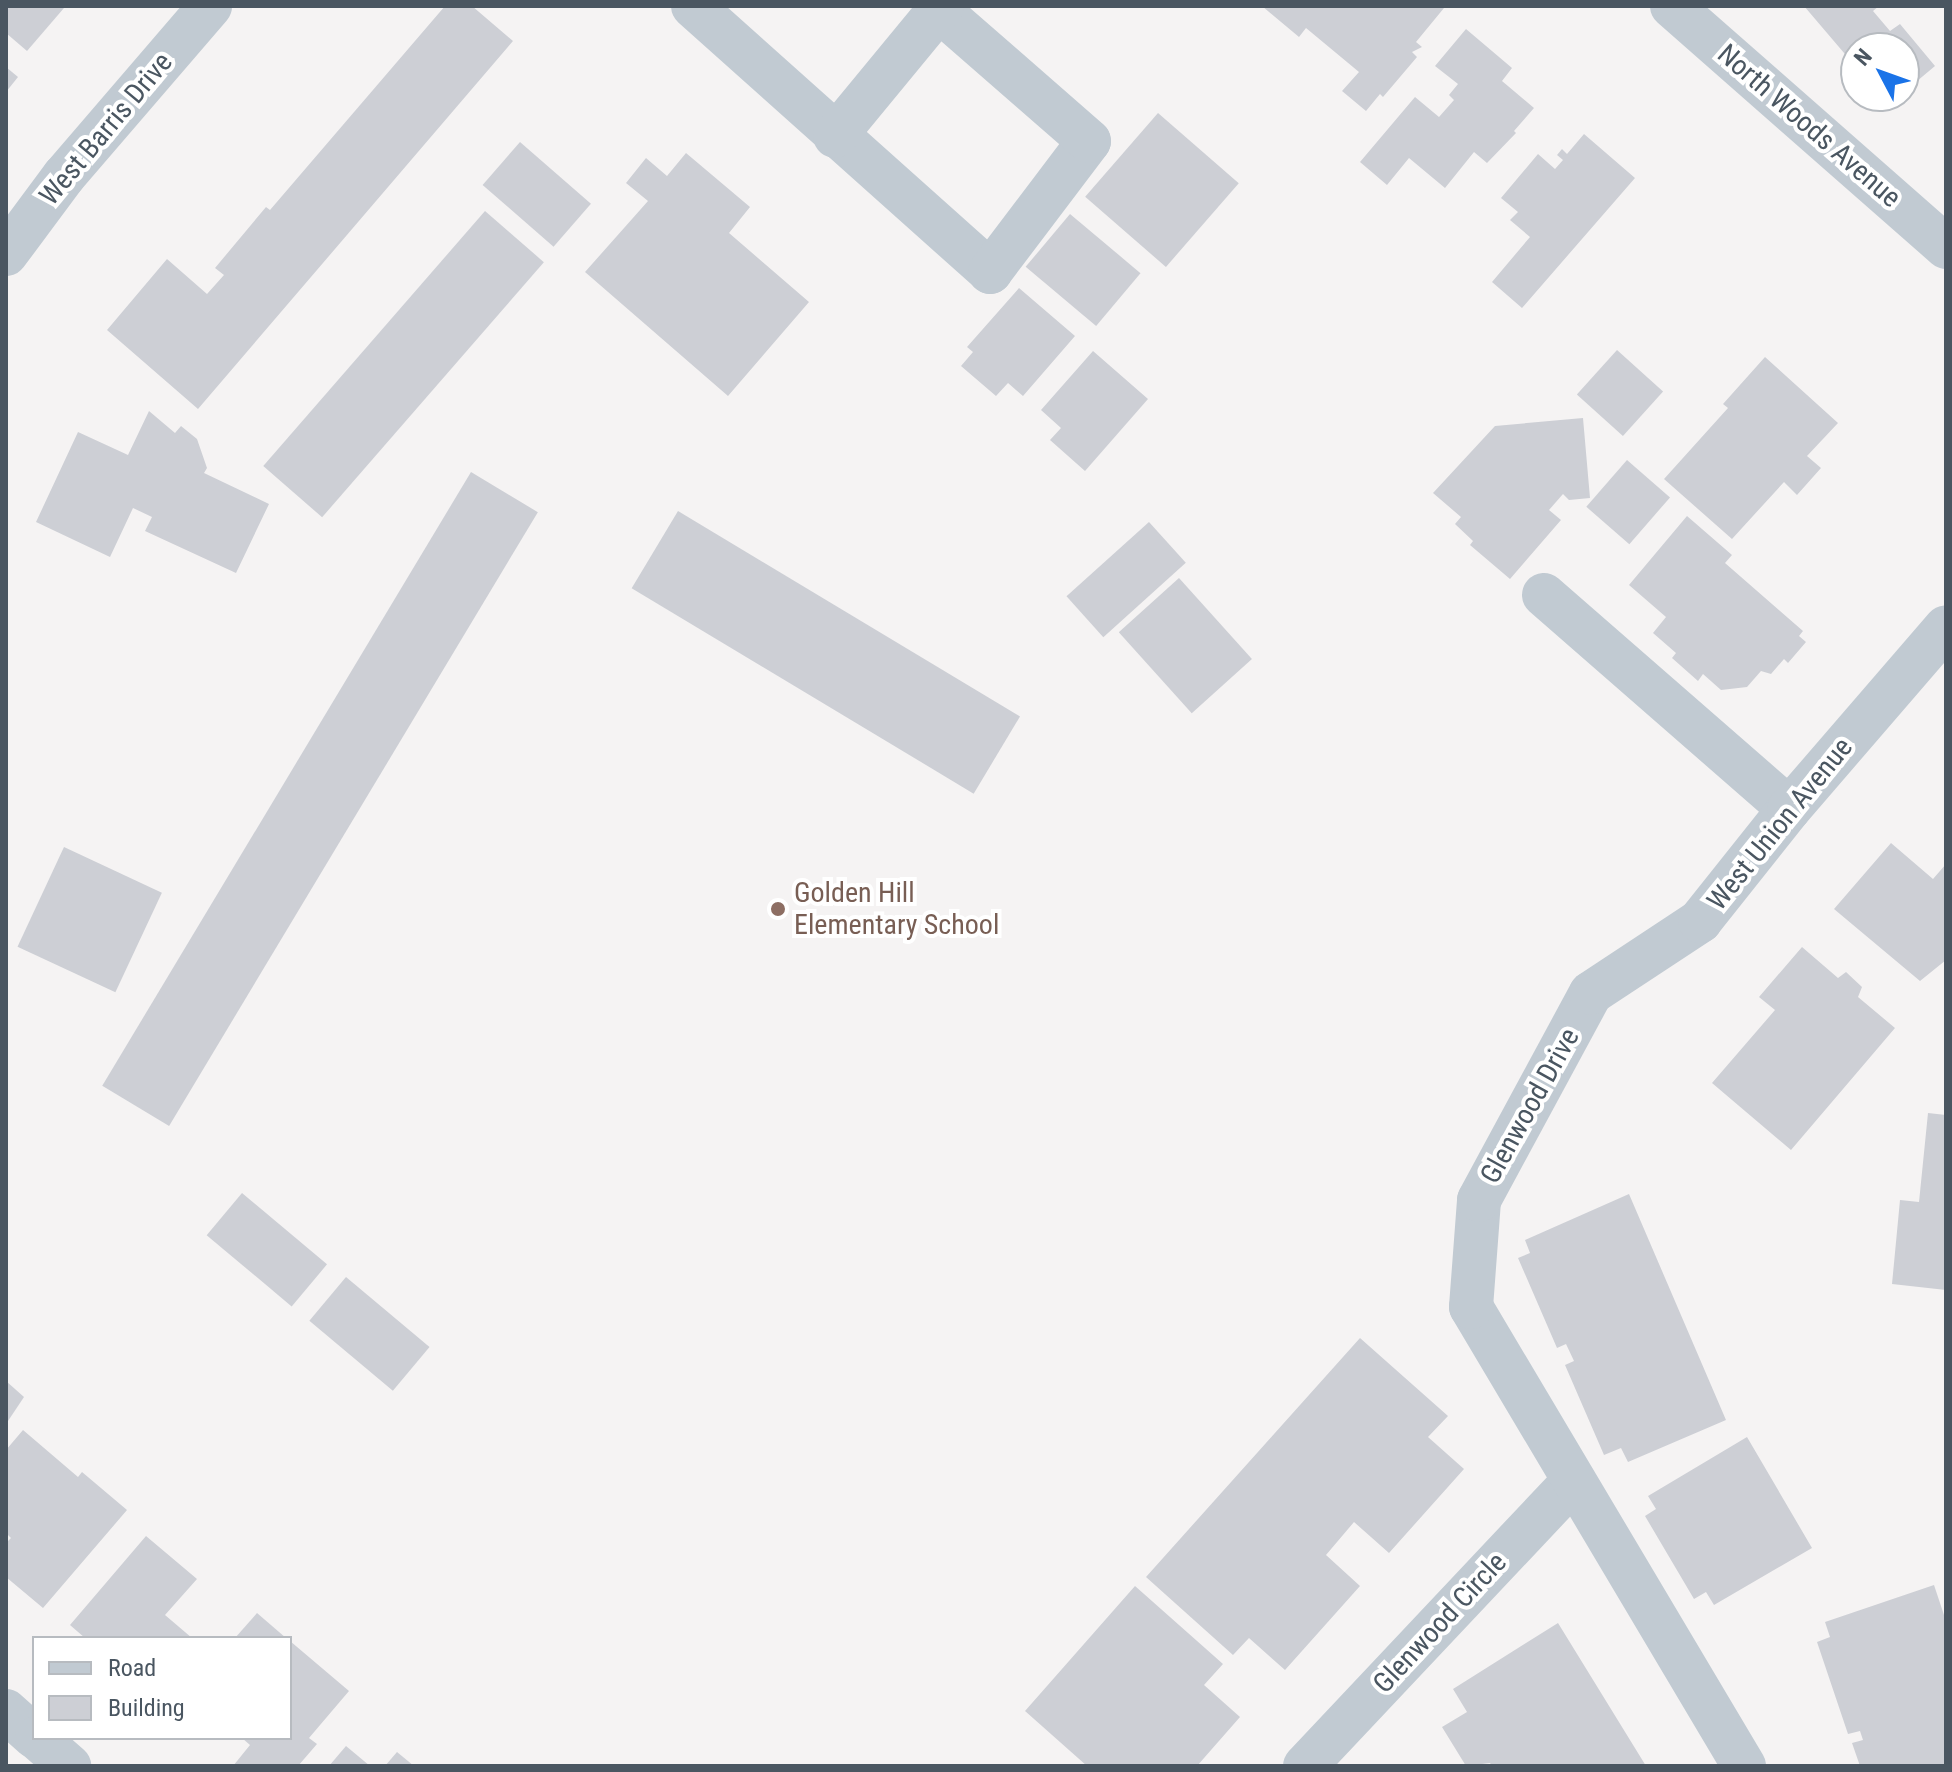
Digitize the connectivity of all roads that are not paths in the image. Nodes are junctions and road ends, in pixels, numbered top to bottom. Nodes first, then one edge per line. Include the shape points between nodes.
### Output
1 (210, 6) edge
2 (693, 6) edge
3 (1672, 6) edge
4 (941, 8) edge
5 (835, 136) junction
6 (1946, 247) edge
7 (6, 254) edge
8 (1544, 595) dead end
9 (1946, 627) edge
10 (1789, 809) junction
11 (1591, 993) joint
12 (1574, 1481) junction
13 (6, 1711) edge
14 (32, 1734) edge
15 (39, 1740) edge
16 (69, 1766) edge
17 (1305, 1766) edge
18 (1744, 1766) edge

1 - 7 street, West Barris Drive via 64,176
2 - 5 street
3 - 6 street, North Woods Avenue
4 - 5 street
4 - 5 street via 1089,141 990,272
8 - 10 street
9 - 10 street, West Union Avenue
10 - 11 street, West Union Avenue via 1700,921
11 - 12 street, Glenwood Drive via 1479,1200 1471,1307
12 - 17 street, Glenwood Circle
12 - 18 street, Glenwood Drive
13 - 14 street
15 - 16 street

